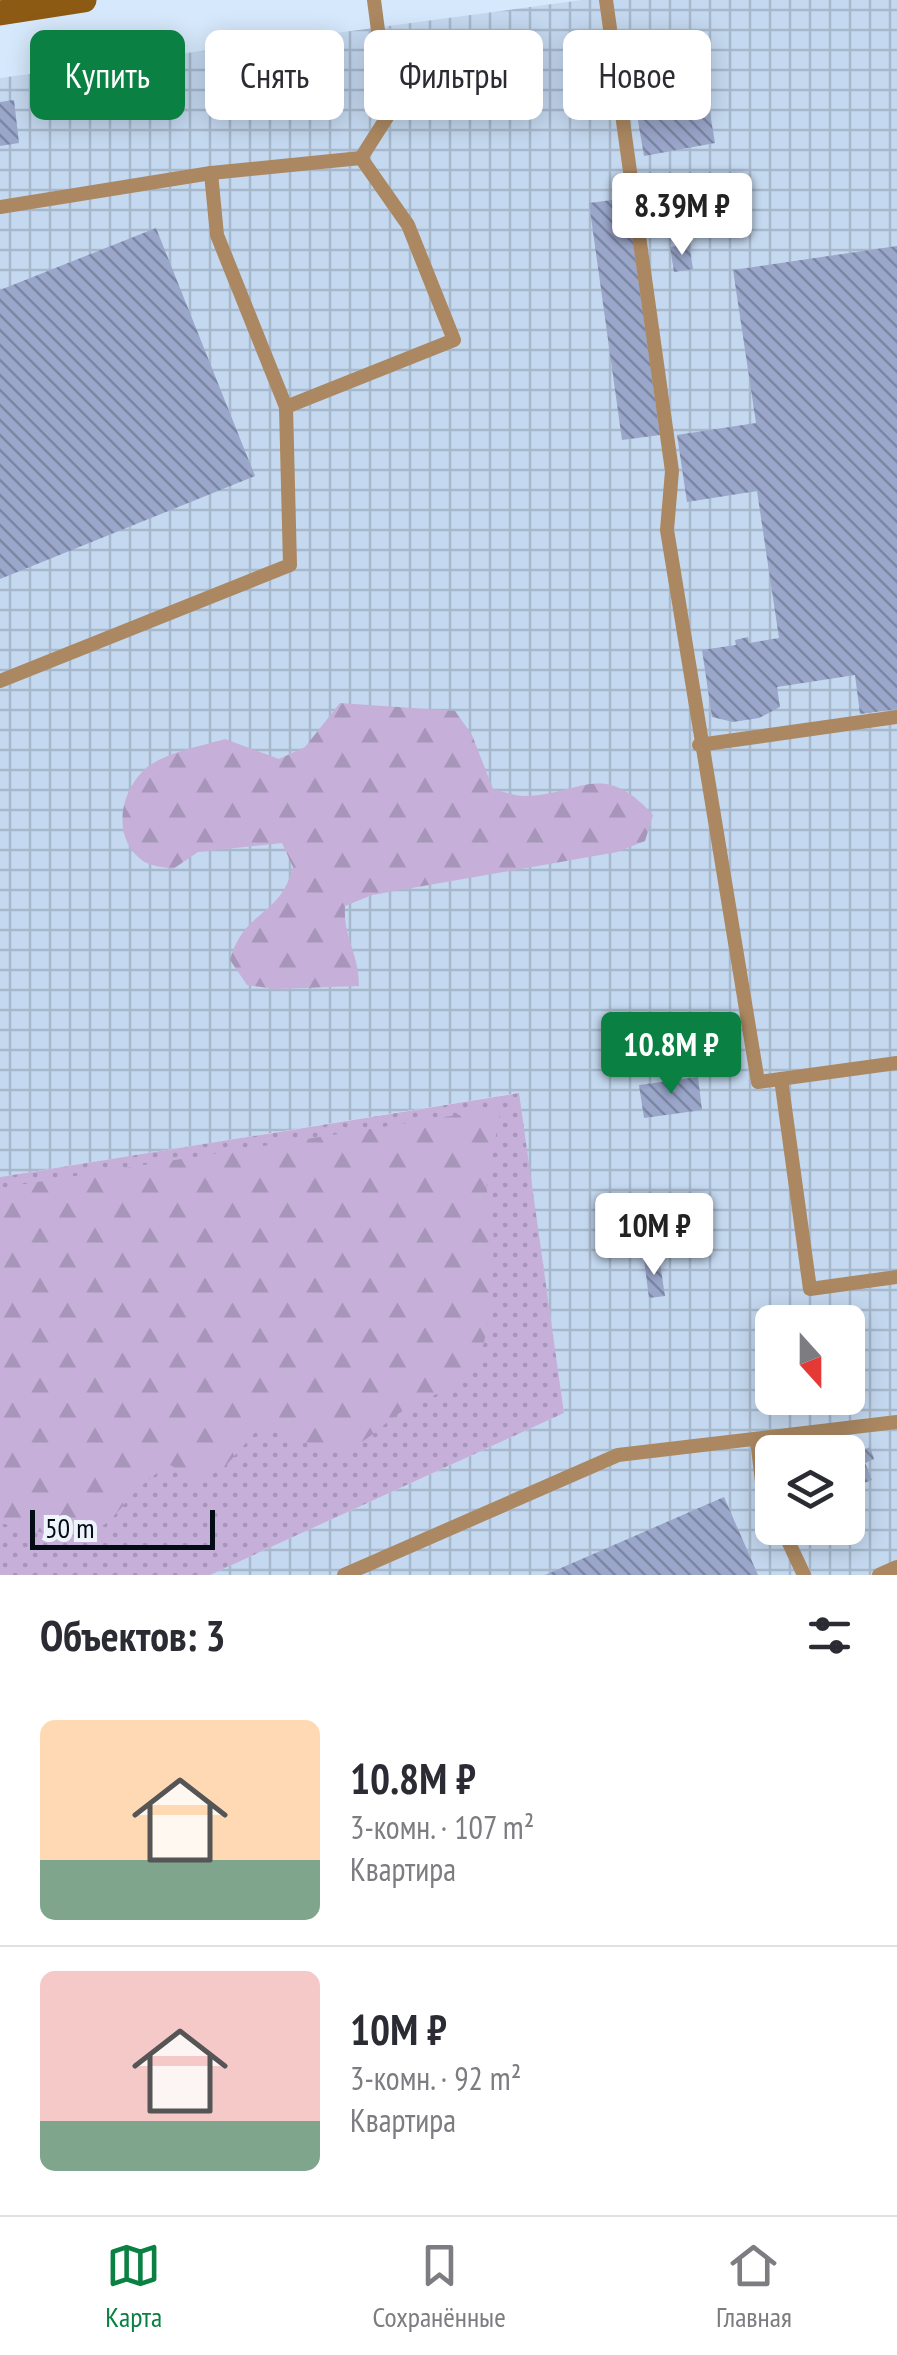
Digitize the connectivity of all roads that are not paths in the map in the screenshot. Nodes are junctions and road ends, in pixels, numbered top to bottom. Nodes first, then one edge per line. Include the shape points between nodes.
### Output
1 (84, 0) edge
2 (374, 0) edge
3 (606, 0) edge
4 (0, 13) edge
5 (360, 158) junction
6 (211, 173) junction
7 (0, 207) edge
8 (286, 407) junction
9 (1, 679) edge
10 (897, 717) edge
11 (699, 745) junction
12 (897, 1063) edge
13 (781, 1078) junction
14 (897, 1277) edge
15 (897, 1422) edge
16 (790, 1435) edge
17 (755, 1439) edge
18 (790, 1545) edge
19 (897, 1567) edge
20 (375, 1569) edge
21 (344, 1575) edge
22 (804, 1575) edge
23 (879, 1575) edge

1 - 4 main road
2 - 5 lane via 389,114
3 - 11 lane via 672,471 667,530
5 - 6 lane
5 - 8 lane via 408,225 454,340
6 - 7 lane
6 - 8 lane via 217,235
8 - 9 lane via 290,565
10 - 11 lane
11 - 13 lane via 758,1082
12 - 13 lane
13 - 14 lane via 810,1289
15 - 16 lane
17 - 20 lane via 618,1456
18 - 22 lane
19 - 23 lane
20 - 21 lane

